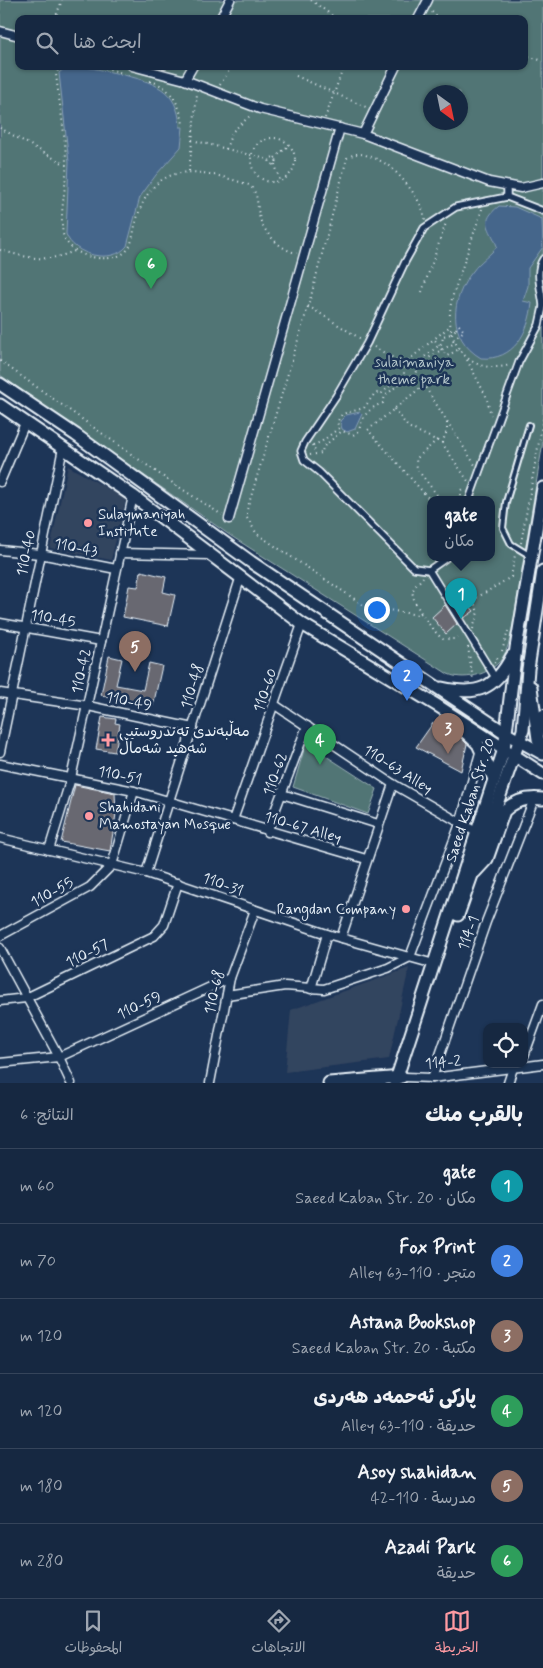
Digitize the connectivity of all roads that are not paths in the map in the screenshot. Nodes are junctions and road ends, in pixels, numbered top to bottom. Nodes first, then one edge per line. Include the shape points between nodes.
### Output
1 (230, 0) edge
2 (428, 0) edge
3 (222, 15) edge
4 (420, 15) edge
5 (0, 31) edge
6 (15, 35) edge
7 (147, 70) edge
8 (191, 70) edge
9 (394, 70) edge
10 (185, 80) junction
11 (340, 128) junction
12 (363, 134) junction
13 (543, 183) edge
14 (507, 186) junction
15 (506, 197) junction
16 (543, 211) edge
17 (543, 259) edge
18 (543, 306) edge
19 (0, 384) edge
20 (13, 393) junction
21 (2, 406) edge
22 (25, 423) junction
23 (529, 424) dead end
24 (63, 448) junction
25 (0, 482) edge
26 (543, 488) edge
27 (133, 496) junction
28 (471, 496) edge
29 (229, 519) road end
30 (0, 550) edge
31 (120, 553) junction
32 (40, 554) junction
33 (209, 555) junction
34 (531, 556) junction
35 (442, 561) edge
36 (116, 569) junction
37 (429, 570) junction
38 (543, 571) edge
39 (240, 578) junction
40 (0, 623) edge
41 (302, 624) junction
42 (25, 628) junction
43 (101, 641) junction
44 (516, 648) junction
45 (528, 670) junction
46 (496, 679) junction
47 (435, 686) junction
48 (0, 693) edge
49 (12, 695) junction
50 (275, 705) junction
51 (88, 706) junction
52 (438, 706) junction
53 (543, 714) edge
54 (307, 726) junction
55 (193, 728) junction
56 (507, 734) junction
57 (520, 741) junction
58 (540, 743) edge
59 (481, 749) junction
60 (504, 749) junction
61 (0, 752) edge
62 (543, 754) edge
63 (514, 757) junction
64 (0, 764) edge
65 (543, 774) edge
66 (71, 778) junction
67 (494, 779) junction
68 (393, 784) junction
69 (134, 791) junction
70 (282, 794) junction
71 (539, 799) edge
72 (168, 801) junction
73 (233, 820) junction
74 (378, 824) junction
75 (460, 824) junction
76 (267, 832) junction
77 (476, 832) junction
78 (0, 838) edge
79 (49, 850) junction
80 (366, 860) junction
81 (112, 866) junction
82 (146, 873) junction
83 (470, 877) junction
84 (178, 882) junction
85 (255, 910) junction
86 (326, 934) junction
87 (0, 936) edge
88 (341, 938) junction
89 (0, 948) edge
90 (410, 957) junction
91 (434, 964) junction
92 (230, 978) junction
93 (311, 989) junction
94 (226, 995) junction
95 (26, 998) junction
96 (0, 1002) edge
97 (543, 1004) edge
98 (528, 1045) edge
99 (59, 1057) junction
100 (0, 1063) edge
101 (543, 1064) edge
102 (528, 1065) edge
103 (504, 1068) edge
104 (517, 1068) edge
105 (432, 1078) junction
106 (400, 1080) edge
107 (71, 1083) edge
108 (210, 1083) edge
109 (330, 1083) edge
110 (508, 1083) edge

1 - 3 street
2 - 4 street
5 - 6 street
7 - 10 street
8 - 10 street
9 - 12 street
10 - 11 street via 260,109
11 - 12 street
11 - 29 street
12 - 14 street
13 - 14 street via 521,188
14 - 15 street
15 - 16 street
15 - 37 street via 456,207 424,228 367,343 301,451 304,460 406,561 414,568
17 - 18 street via 538,275
18 - 28 street
19 - 20 main road
20 - 21 main road
20 - 47 main road via 251,562
21 - 22 main road
22 - 24 main road
22 - 25 street
23 - 34 lane via 506,502 503,528 511,544
24 - 27 main road
24 - 32 street, 110-40
26 - 34 main road, Saeed Kaban Str. 20
27 - 31 street, 110-42
27 - 33 main road
30 - 32 street, 110-43
31 - 33 street
31 - 36 street, 110-42
32 - 36 street, 110-43
32 - 42 street, 110-40
33 - 39 main road
34 - 44 main road, Saeed Kaban Str. 20
35 - 37 street
36 - 43 street, 110-42
37 - 46 street
38 - 45 main road, Saeed Kaban Str. 20
39 - 41 main road
39 - 55 street, 110-48
40 - 42 street, 110-45
41 - 50 street, 110-60
41 - 52 main road
42 - 43 street, 110-45
42 - 49 street, 110-40
43 - 51 street, 110-42
44 - 46 main road
44 - 56 main road, Saeed Kaban Str. 20
45 - 57 main road, Saeed Kaban Str. 20
45 - 58 main road
46 - 47 main road via 473,691
47 - 56 main road
48 - 49 street, 110-49
49 - 51 street, 110-49
49 - 61 street, 110-40
50 - 54 street, 110-63 Alley
50 - 73 street, 110-60
51 - 55 street, 110-49
51 - 66 street, 110-42
52 - 59 main road
52 - 60 main road
53 - 58 street
54 - 68 street, 110-63 Alley
54 - 70 street, 110-62
55 - 72 street, 110-48
56 - 57 main road
56 - 60 main road, Saeed Kaban Str. 20
57 - 62 main road
57 - 63 main road, Saeed Kaban Str. 20
59 - 67 main road
59 - 75 street
60 - 63 main road
60 - 67 main road, Saeed Kaban Str. 20
63 - 65 main road
63 - 83 main road, Saeed Kaban Str. 20
64 - 66 street, 110-51
66 - 69 street, 110-51
66 - 79 street, 110-42
67 - 77 main road, Saeed Kaban Str. 20
68 - 74 street
68 - 75 street, 110-63 Alley
69 - 72 street, 110-51
69 - 81 street
70 - 74 street
70 - 76 street, 110-62
71 - 83 main road via 515,802 504,811 487,859
71 - 105 street, 114-1 via 486,922
72 - 73 street, 110-51
72 - 82 street, 110-48
73 - 76 street, 110-67 Alley
74 - 80 street
75 - 77 street, 110-63 Alley
75 - 90 street
76 - 80 street, 110-67 Alley
77 - 91 main road, Saeed Kaban Str. 20
78 - 79 street, 110-31
79 - 81 street, 110-31
80 - 88 street
81 - 82 street, 110-31
81 - 87 street, 110-55 via 90,887
82 - 84 street, 110-31
83 - 106 main road, Saeed Kaban Str. 20
84 - 85 street, 110-31
84 - 95 street, 110-57 via 160,932
85 - 86 street, 110-31
85 - 92 street, 110-68
86 - 88 street, 110-31
86 - 93 street
88 - 90 street, 110-31
89 - 95 street
90 - 91 street, 110-31
90 - 93 street via 388,968 328,988
91 - 106 main road, Saeed Kaban Str. 20
92 - 94 street, 110-68
92 - 99 street, 110-59
93 - 94 street via 285,986
94 - 108 street, 110-68
95 - 96 street, 110-57
95 - 99 street
97 - 98 street
99 - 100 street, 110-59
99 - 107 street
101 - 102 street, 114-2
103 - 105 street, 114-2
104 - 110 street
105 - 106 street, 114-2
106 - 109 main road

